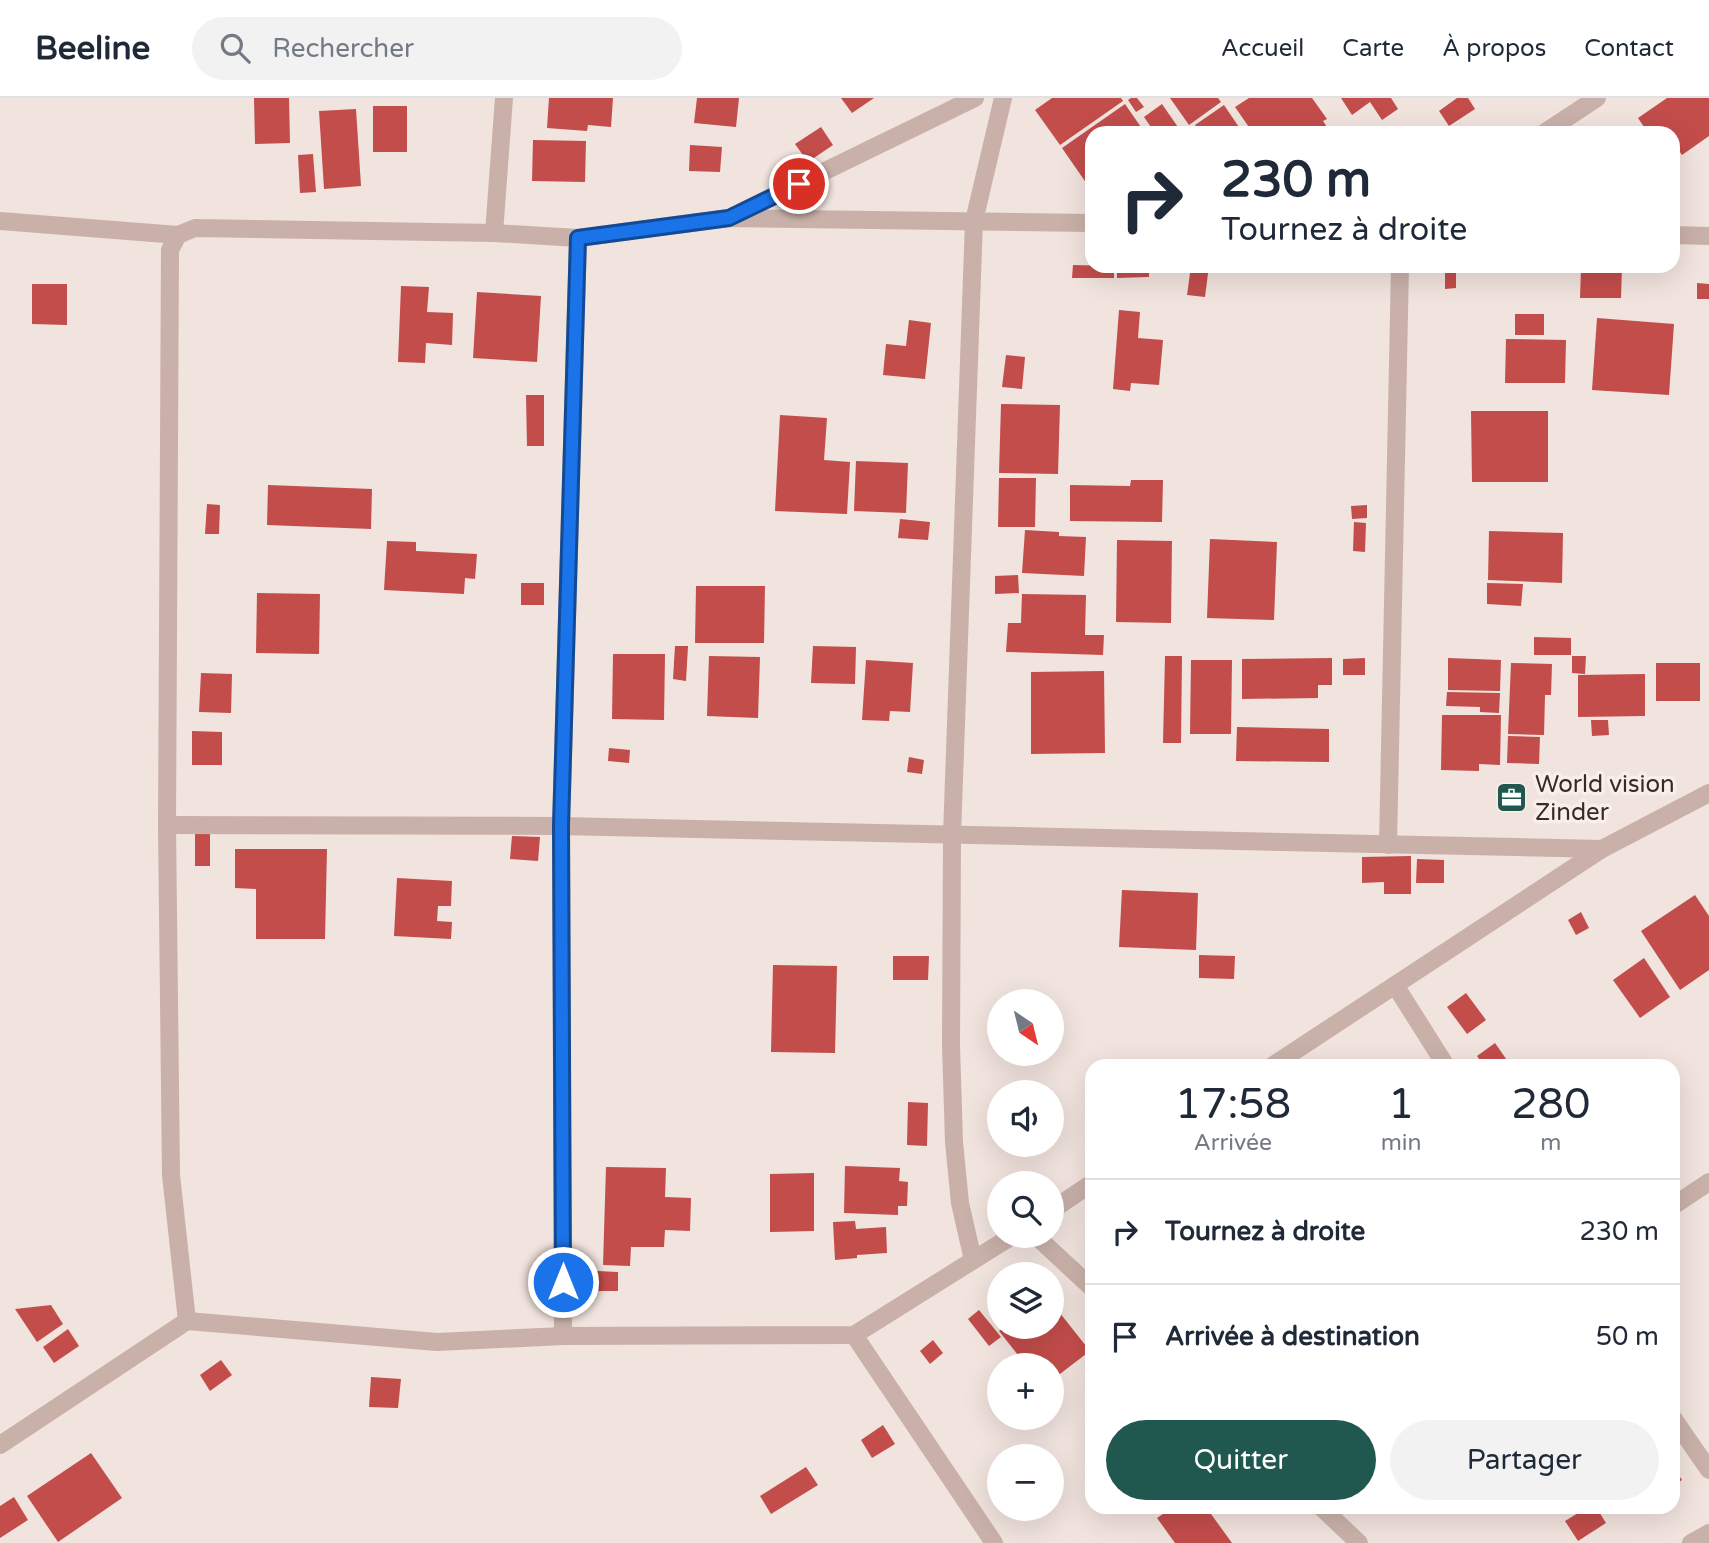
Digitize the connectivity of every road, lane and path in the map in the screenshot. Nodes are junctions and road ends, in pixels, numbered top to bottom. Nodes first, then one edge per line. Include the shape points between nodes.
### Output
1 (504, 98) edge
2 (975, 98) edge
3 (1003, 98) edge
4 (1597, 98) edge
5 (1555, 126) edge
6 (729, 218) junction
7 (0, 221) edge
8 (975, 221) junction
9 (1085, 223) edge
10 (494, 233) junction
11 (178, 235) junction
12 (1680, 235) edge
13 (1709, 236) edge
14 (578, 238) junction
15 (1400, 273) edge
16 (1709, 793) edge
17 (167, 825) junction
18 (561, 826) junction
19 (952, 835) junction
20 (1388, 845) junction
21 (1602, 849) junction
22 (1395, 985) junction
23 (1283, 1059) edge
24 (1442, 1059) edge
25 (1709, 1182) edge
26 (1085, 1189) edge
27 (1680, 1201) edge
28 (1064, 1202) edge
29 (992, 1248) edge
30 (1050, 1248) edge
31 (973, 1260) junction
32 (1085, 1281) edge
33 (187, 1321) junction
34 (854, 1335) junction
35 (563, 1336) junction
36 (1680, 1428) edge
37 (0, 1445) edge
38 (1709, 1470) edge
39 (1327, 1514) edge
40 (1709, 1533) edge
41 (1351, 1541) edge
42 (994, 1543) edge
43 (1691, 1543) edge

1 - 10 street
2 - 6 street
3 - 8 street
4 - 5 street
6 - 8 street
6 - 14 street
7 - 11 street
8 - 9 street
8 - 19 street
10 - 11 street via 195,228
10 - 14 street
11 - 17 street via 170,250
12 - 13 street
14 - 18 street
15 - 20 street
16 - 21 street
17 - 18 street
17 - 33 street via 171,1175
18 - 19 street
18 - 35 street
19 - 20 street
19 - 31 street via 954,1142 960,1203
20 - 21 street
21 - 22 street
22 - 23 street
22 - 24 street
25 - 27 street
26 - 28 street
29 - 31 street
30 - 32 street
31 - 34 street
33 - 35 street via 437,1342
33 - 37 street
34 - 35 street
34 - 42 street
36 - 38 street
39 - 41 street
40 - 43 street

